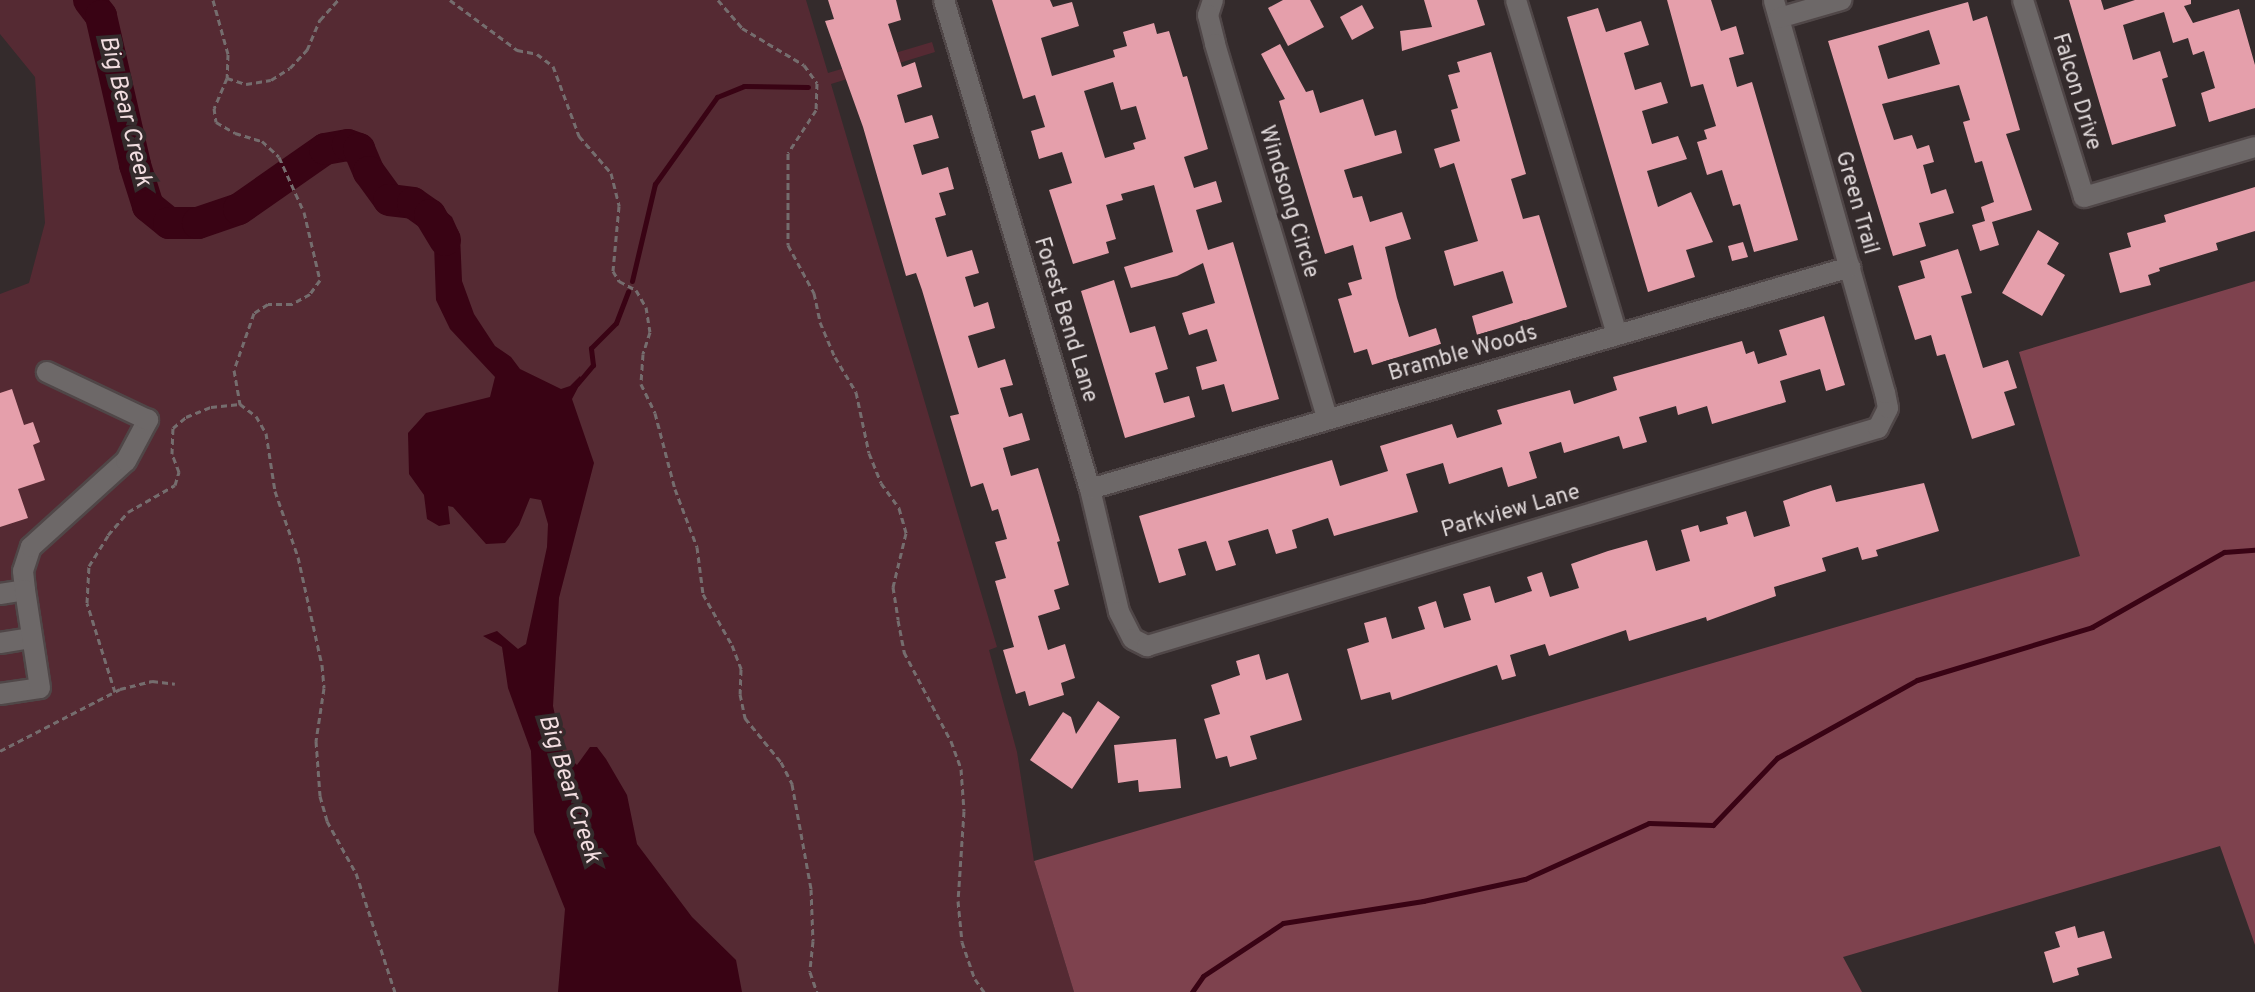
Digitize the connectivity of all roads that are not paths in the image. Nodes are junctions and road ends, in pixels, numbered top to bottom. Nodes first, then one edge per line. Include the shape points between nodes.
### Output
1 (944, 0) edge
2 (1213, 0) edge
3 (1516, 0) edge
4 (1841, 0) edge
5 (2023, 0) edge
6 (1777, 9) edge
7 (2255, 147) edge
8 (1850, 267) junction
9 (1617, 334) junction
10 (47, 372) dead end
11 (1327, 418) junction
12 (1885, 420) joint
13 (1090, 489) junction
14 (25, 590) junction
15 (0, 594) edge
16 (32, 638) junction
17 (0, 643) edge
18 (1147, 646) joint
19 (0, 694) edge

1 - 13 street, Forest Bend Lane
2 - 11 street, Windsong Circle via 1208,15 1215,44
3 - 9 street
4 - 6 street
5 - 7 street, Falcon Drive via 2084,197
6 - 8 street, Green Trail
8 - 9 street, Bramble Woods
8 - 12 street, Green Trail via 1885,393
9 - 11 street, Bramble Woods
10 - 14 street via 148,420 126,461 31,547 23,571
11 - 13 street, Bramble Woods
12 - 18 street, Parkview Lane via 1866,433
13 - 18 street, Forest Bend Lane via 1119,612 1133,639
14 - 15 street
14 - 16 street
16 - 17 street
16 - 19 street via 40,688

